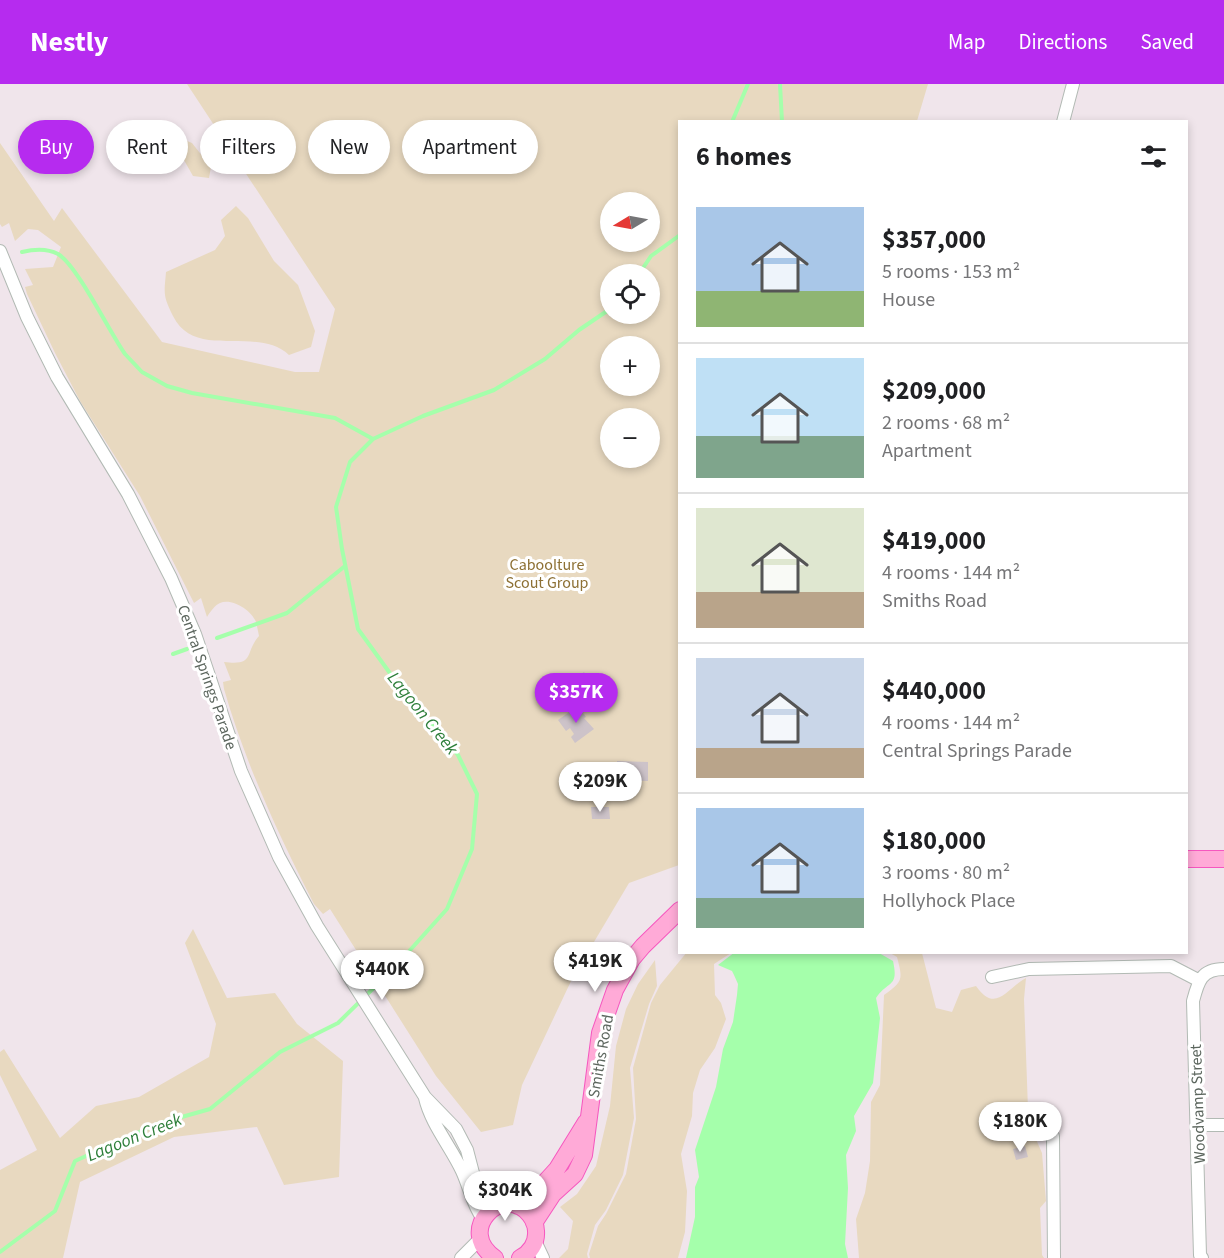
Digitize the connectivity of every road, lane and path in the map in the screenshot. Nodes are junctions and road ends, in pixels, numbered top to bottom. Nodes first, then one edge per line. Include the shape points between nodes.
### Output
1 (1073, 84) edge
2 (1064, 120) edge
3 (0, 251) edge
4 (1188, 859) edge
5 (1224, 859) edge
6 (678, 912) edge
7 (1224, 969) edge
8 (992, 977) dead end
9 (1198, 980) junction
10 (425, 1097) junction
11 (589, 1119) junction
12 (1198, 1125) junction
13 (1224, 1125) edge
14 (1053, 1136) dead end
15 (500, 1205) junction
16 (518, 1206) junction
17 (483, 1219) junction
18 (534, 1223) junction
19 (480, 1239) junction
20 (535, 1241) junction
21 (461, 1258) edge
22 (495, 1258) edge
23 (520, 1258) edge
24 (543, 1258) edge
25 (1054, 1258) edge
26 (1202, 1258) edge

1 - 2 street
3 - 10 street, Central Springs Parade via 57,377 159,552 195,634 265,829 305,906
4 - 5 main road
6 - 11 main road, Smiths Road via 632,959 615,990 600,1033
7 - 9 street via 1213,969
8 - 9 street via 1029,969 1171,966
9 - 12 street, Woodvamp Street via 1193,1001
10 - 15 street, Central Springs Parade via 456,1129 478,1183
10 - 17 street, Central Springs Parade
11 - 16 main road, Smiths Road via 558,1169
11 - 18 main road, Smiths Road via 578,1169 547,1201
12 - 13 street
12 - 26 street, Woodvamp Street
14 - 25 street
15 - 16 main road
15 - 17 main road
16 - 18 main road
17 - 19 main road
18 - 20 main road
19 - 21 street
19 - 22 main road
20 - 23 main road
20 - 24 street

